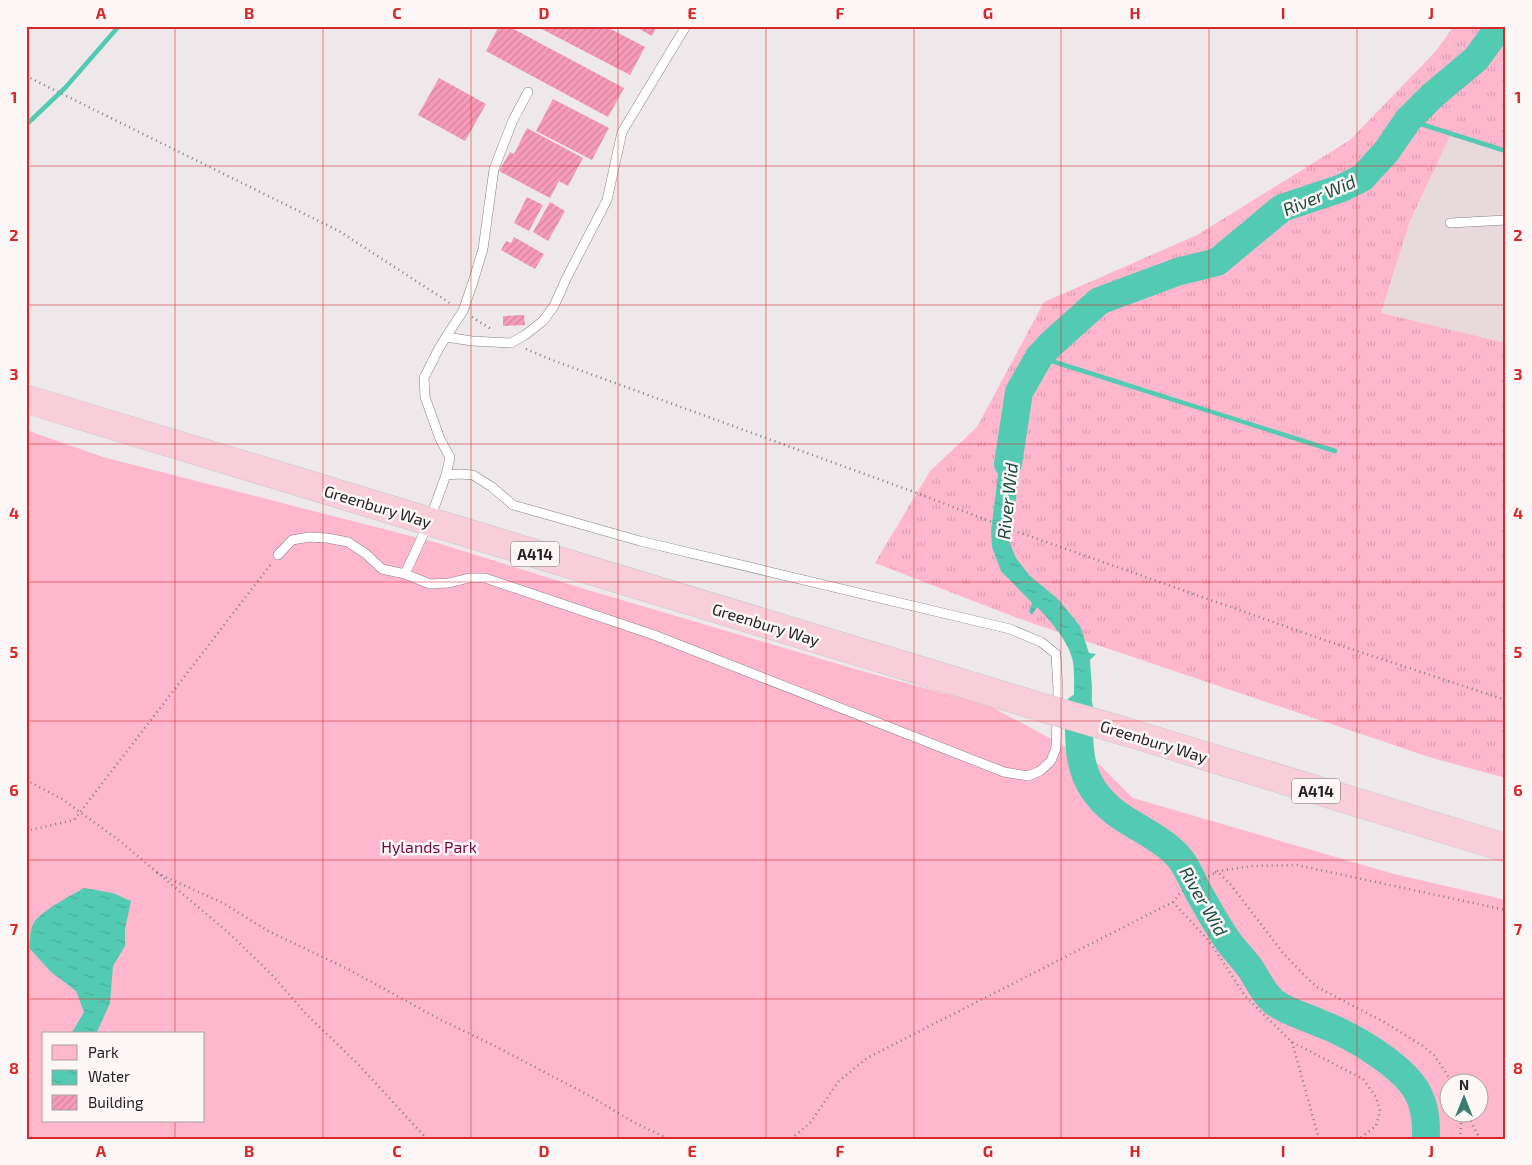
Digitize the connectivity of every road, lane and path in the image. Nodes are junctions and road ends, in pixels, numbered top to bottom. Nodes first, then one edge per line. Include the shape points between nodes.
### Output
1 (686, 26) edge
2 (26, 76) edge
3 (528, 92) dead end
4 (1506, 220) edge
5 (1450, 223) dead end
6 (463, 311) junction
7 (446, 337) junction
8 (511, 342) junction
9 (26, 399) edge
10 (446, 475) junction
11 (429, 522) junction
12 (278, 555) joint
13 (405, 574) junction
14 (1506, 700) edge
15 (26, 780) edge
16 (79, 812) junction
17 (26, 831) edge
18 (1506, 848) edge
19 (1215, 872) junction
20 (157, 873) junction
21 (1174, 902) junction
22 (1506, 910) edge
23 (1292, 1042) junction
24 (1445, 1072) edge
25 (1463, 1122) edge
26 (1470, 1122) edge
27 (427, 1139) edge
28 (669, 1139) edge
29 (791, 1139) edge
30 (1319, 1139) edge
31 (1359, 1139) edge
32 (1460, 1139) edge
33 (1480, 1139) edge

1 - 8 lane via 622,132 607,200 554,306 543,321
2 - 6 path via 339,231
3 - 6 lane via 494,169 483,250
4 - 5 lane
6 - 7 lane
6 - 8 path
7 - 8 lane
7 - 10 lane via 424,378 426,396 450,458
8 - 14 path via 1015,531
9 - 11 highway, Greenbury Way / A414
10 - 11 lane
10 - 13 lane via 473,475 512,505 630,538 1001,627 1041,642 1056,654 1056,748 1051,761 1028,776 1004,772 654,635 485,578 430,584
11 - 13 lane
11 - 18 highway, Greenbury Way / A414, bridge
12 - 13 lane via 292,540 327,538 348,542 382,569
12 - 16 path
15 - 16 path
16 - 17 path via 74,820
16 - 20 path
19 - 21 path via 1181,892
19 - 22 path via 1253,866 1297,866
19 - 24 path via 1231,885 1282,953 1317,987 1423,1046
20 - 27 path via 230,934 273,976
20 - 28 path via 223,904 270,932
21 - 23 path via 1210,942 1245,996
21 - 29 path via 867,1058 839,1081 810,1123
23 - 30 path
23 - 31 path via 1363,1079 1376,1097 1380,1112 1376,1126
25 - 32 path
26 - 33 path

